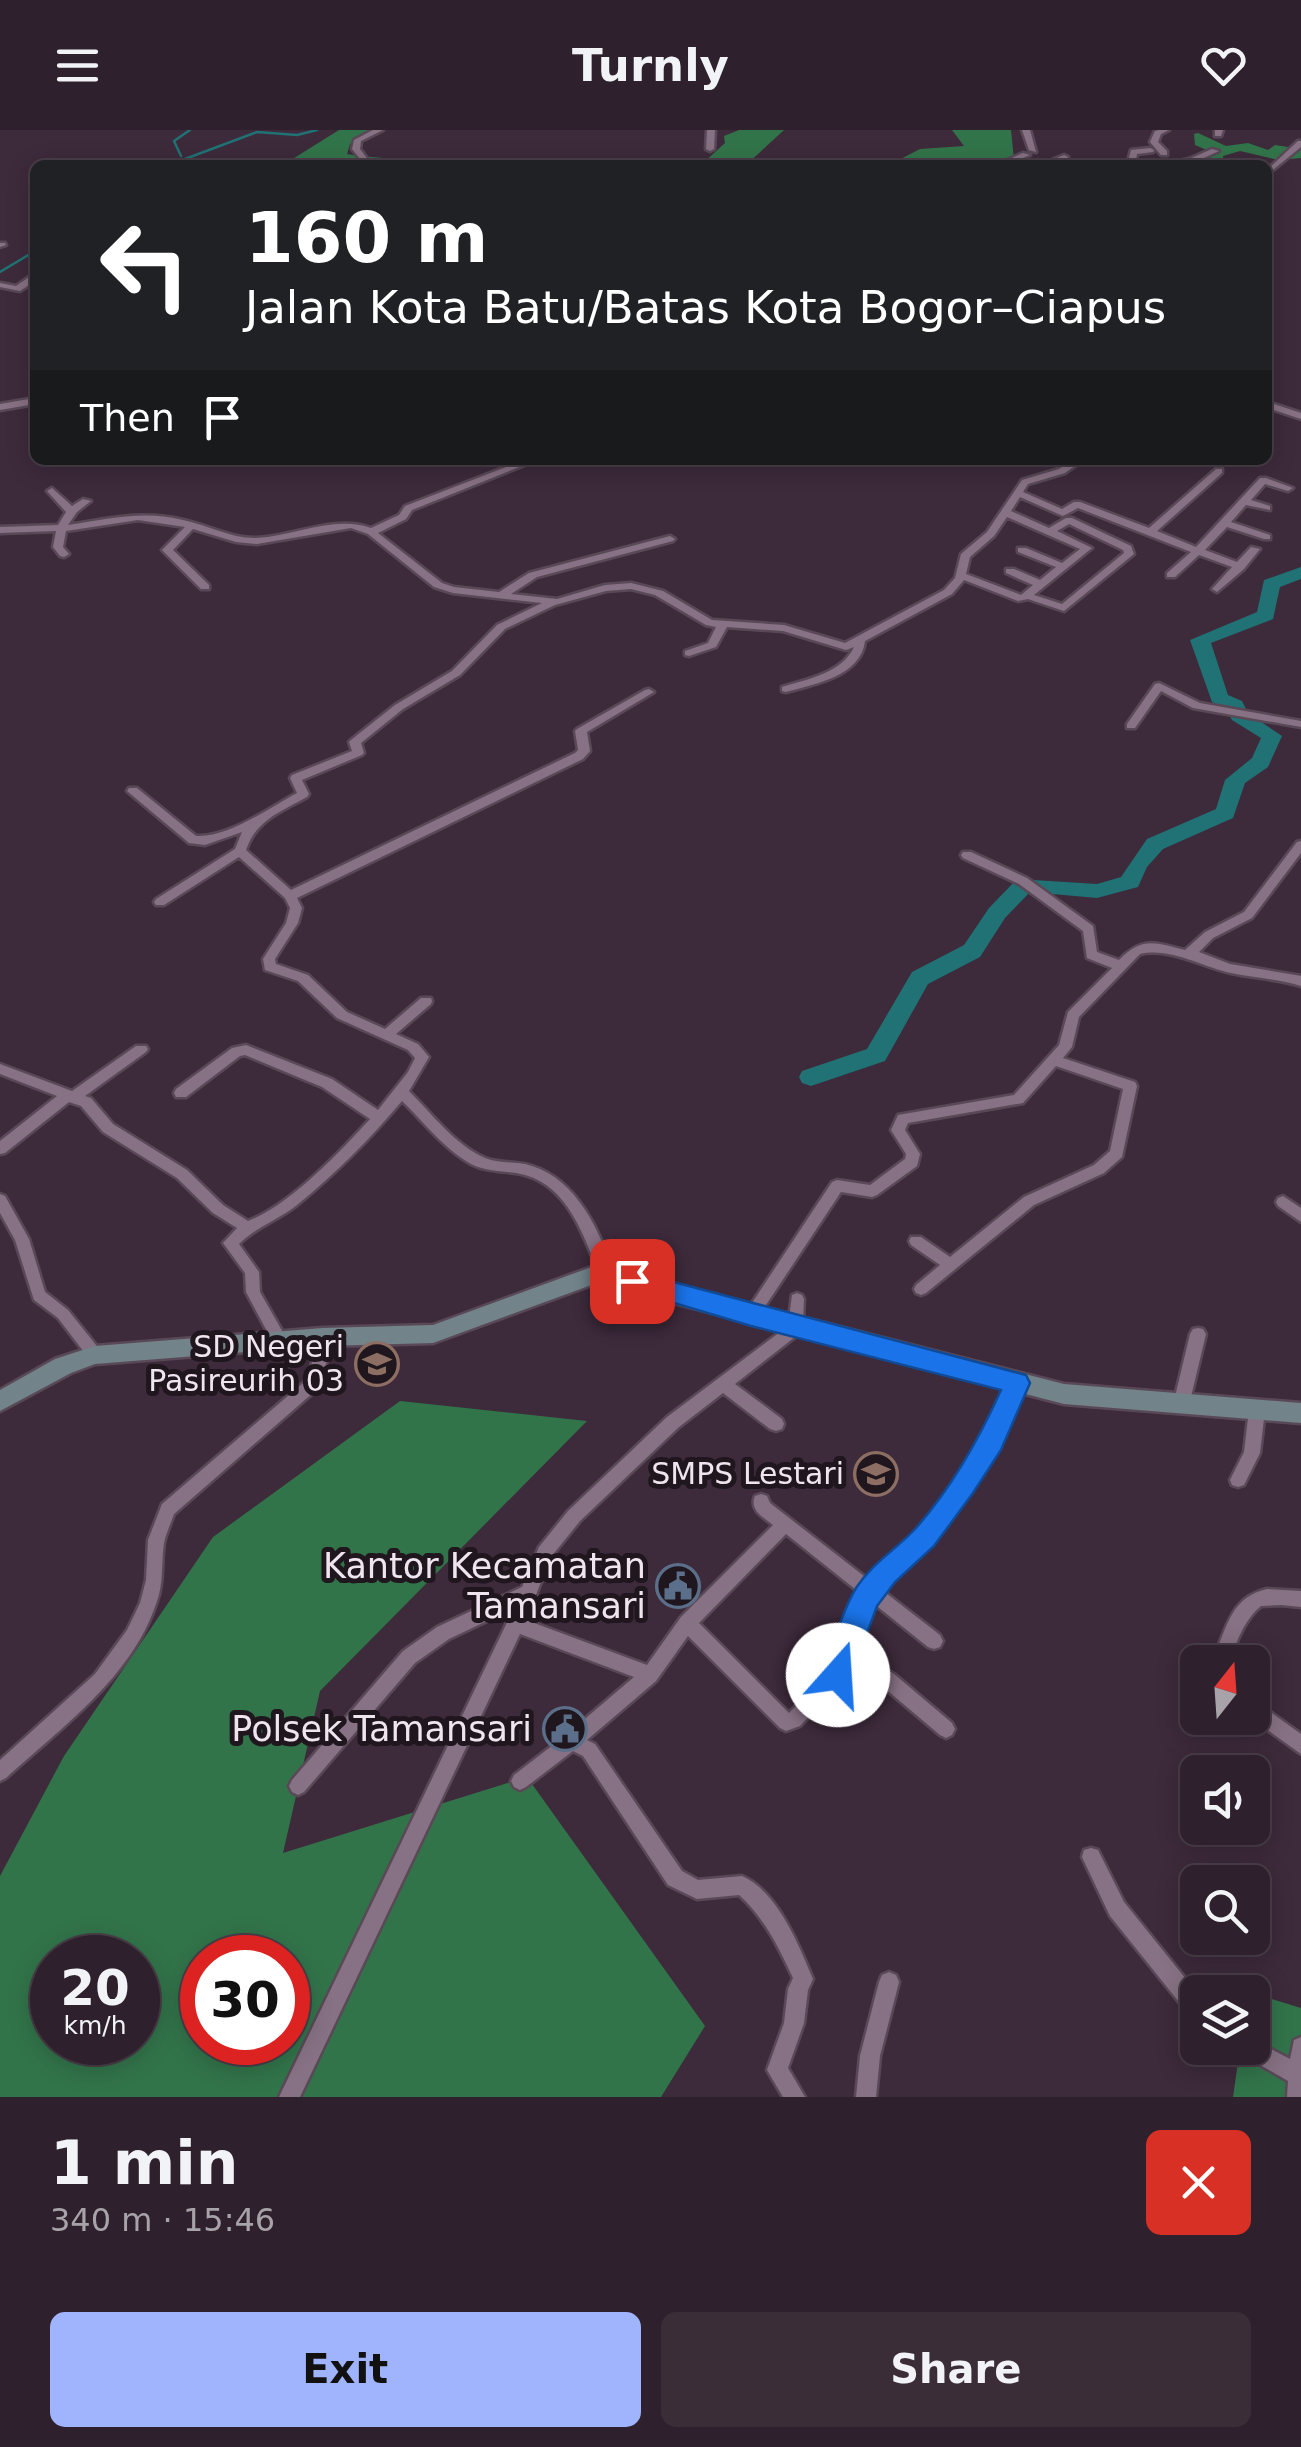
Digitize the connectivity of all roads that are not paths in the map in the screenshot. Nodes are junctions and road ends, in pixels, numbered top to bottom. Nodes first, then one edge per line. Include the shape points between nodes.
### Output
1 (379, 130) edge
2 (711, 130) edge
3 (1026, 130) edge
4 (1164, 130) edge
5 (1301, 144) edge
6 (710, 149) dead end
7 (1150, 150) dead end
8 (1215, 151) dead end
9 (1164, 153) dead end
10 (1064, 157) dead end
11 (361, 160) edge
12 (1009, 160) edge
13 (1056, 160) edge
14 (1132, 160) edge
15 (1198, 160) edge
16 (1272, 169) edge
17 (30, 280) edge
18 (0, 285) edge
19 (30, 402) edge
20 (1301, 404) edge
21 (1272, 406) edge
22 (0, 407) edge
23 (1288, 412) junction
24 (1301, 416) edge
25 (519, 465) edge
26 (1071, 465) edge
27 (1218, 470) dead end
28 (1288, 488) dead end
29 (52, 491) dead end
30 (1018, 492) junction
31 (86, 501) dead end
32 (1244, 501) junction
33 (1267, 508) dead end
34 (70, 510) junction
35 (1004, 512) junction
36 (1225, 523) junction
37 (192, 525) junction
38 (61, 528) junction
39 (0, 530) edge
40 (372, 532) junction
41 (1048, 532) junction
42 (1149, 533) junction
43 (1267, 536) dead end
44 (1104, 537) junction
45 (670, 539) dead end
46 (1087, 548) junction
47 (1255, 549) dead end
48 (1022, 550) dead end
49 (1196, 552) junction
50 (64, 554) dead end
51 (1064, 567) junction
52 (1240, 567) junction
53 (1010, 572) dead end
54 (961, 575) junction
55 (1171, 575) dead end
56 (1042, 584) junction
57 (205, 587) dead end
58 (1217, 589) dead end
59 (502, 595) junction
60 (1028, 596) junction
61 (553, 602) junction
62 (724, 624) junction
63 (861, 642) junction
64 (688, 653) dead end
65 (786, 688) dead end
66 (649, 692) dead end
67 (1301, 724) edge
68 (1131, 726) dead end
69 (133, 791) dead end
70 (248, 826) junction
71 (1301, 845) edge
72 (240, 851) junction
73 (967, 855) dead end
74 (290, 896) junction
75 (160, 902) dead end
76 (1193, 956) junction
77 (1121, 966) junction
78 (1301, 982) edge
79 (426, 1001) dead end
80 (387, 1034) junction
81 (140, 1049) dead end
82 (1053, 1060) junction
83 (0, 1070) edge
84 (181, 1092) dead end
85 (403, 1094) junction
86 (70, 1097) junction
87 (378, 1117) junction
88 (0, 1149) edge
89 (1283, 1202) dead end
90 (1, 1206) edge
91 (1301, 1216) edge
92 (247, 1227) junction
93 (916, 1242) dead end
94 (951, 1264) junction
95 (606, 1275) junction
96 (921, 1289) dead end
97 (797, 1299) dead end
98 (751, 1316) junction
99 (797, 1325) junction
100 (1198, 1334) dead end
101 (323, 1337) junction
102 (280, 1343) junction
103 (95, 1355) junction
104 (1017, 1383) junction
105 (724, 1384) junction
106 (0, 1401) edge
107 (1182, 1406) junction
108 (1258, 1410) junction
109 (1301, 1413) edge
110 (776, 1424) dead end
111 (1238, 1480) dead end
112 (761, 1500) dead end
113 (785, 1524) junction
114 (870, 1592) junction
115 (528, 1593) junction
116 (1301, 1599) edge
117 (687, 1623) junction
118 (516, 1624) junction
119 (934, 1641) dead end
120 (1228, 1645) edge
121 (847, 1654) junction
122 (650, 1675) junction
123 (1270, 1720) edge
124 (946, 1729) dead end
125 (572, 1742) junction
126 (1301, 1745) edge
127 (0, 1772) edge
128 (520, 1781) dead end
129 (298, 1786) dead end
130 (1092, 1856) dead end
131 (889, 1982) dead end
132 (1180, 1988) edge
133 (1301, 2047) edge
134 (1270, 2059) edge
135 (1298, 2075) junction
136 (289, 2097) edge
137 (795, 2097) edge
138 (866, 2097) edge
139 (1297, 2097) edge

1 - 11 street via 356,143
2 - 6 street
3 - 12 street via 1030,152
4 - 9 street via 1154,142
5 - 16 street
7 - 14 street via 1134,152
8 - 15 street
10 - 13 street
17 - 18 street via 17,289
19 - 22 street
20 - 23 street
21 - 23 street
23 - 24 street
25 - 40 street via 408,508
26 - 30 street via 1031,478
27 - 42 street
28 - 32 street via 1263,480
29 - 34 street
30 - 35 street
30 - 42 street via 1062,512 1077,504
31 - 34 street
32 - 33 street
32 - 36 street
34 - 38 street
35 - 41 street
35 - 54 street via 985,542 965,556
36 - 43 street
36 - 49 street
37 - 38 street via 126,517
37 - 40 street via 256,541 341,525
37 - 57 street via 167,552
38 - 39 street
38 - 50 street via 58,547
40 - 59 street via 438,585
41 - 44 street via 1069,520
41 - 46 street
42 - 49 street
44 - 46 street
44 - 60 street via 1130,554 1075,600 1060,609
45 - 59 street via 533,575
46 - 51 street
47 - 52 street
48 - 51 street
49 - 52 street
49 - 55 street
51 - 56 street
52 - 58 street
53 - 56 street
54 - 60 street via 1020,599
54 - 63 street via 940,598
56 - 60 street
59 - 61 street
61 - 62 street via 631,586
61 - 70 street via 500,627 456,672 368,728 355,742 358,754 296,778 304,794
62 - 63 street via 790,629 842,647
62 - 64 street via 712,645
63 - 65 street via 856,658 840,669
66 - 74 street via 580,732 580,756
67 - 68 street via 1197,706 1159,686
69 - 70 street via 193,840
70 - 72 street
71 - 76 street via 1261,902 1197,942
72 - 74 street
72 - 75 street
73 - 77 street via 1027,883 1088,929 1091,955
74 - 80 street via 296,908 292,923 270,967 304,978 334,1010
76 - 77 street via 1146,947
76 - 78 street
77 - 82 street via 1073,1015 1067,1043
79 - 80 street
80 - 85 street via 422,1057
81 - 86 street
82 - 94 street via 1130,1086 1119,1150 1098,1169 1029,1201
82 - 98 street via 1018,1100 903,1119 898,1130 914,1154 912,1162 872,1192 834,1190
83 - 86 street
84 - 87 street via 246,1050 315,1078
85 - 87 street
85 - 95 street via 476,1160 545,1179 594,1236
86 - 88 street
86 - 92 street via 86,1102 108,1128 182,1174 234,1223
87 - 92 street via 329,1170
89 - 91 street
90 - 103 street via 22,1239 39,1296 63,1314
92 - 102 street via 230,1243 252,1272 252,1292
93 - 94 street
94 - 96 street
95 - 98 main road
95 - 101 main road via 584,1276 433,1334
97 - 99 street
98 - 99 main road
99 - 104 main road
99 - 105 street
100 - 107 street
101 - 102 main road
101 - 127 street via 317,1380 168,1509 156,1540 148,1604 115,1662
102 - 103 main road
103 - 106 main road
104 - 107 main road
104 - 114 street via 964,1485
105 - 110 street
105 - 115 street via 673,1422 574,1516 545,1552
107 - 108 main road
108 - 109 main road
108 - 111 street via 1252,1454
112 - 113 street
113 - 114 street
113 - 117 street
114 - 119 street
114 - 121 street
115 - 118 street
115 - 129 street via 443,1633 409,1657
116 - 120 street via 1267,1594 1248,1602
117 - 121 street via 788,1723 838,1675
117 - 122 street
118 - 122 street
118 - 136 street
121 - 124 street
122 - 125 street
123 - 126 street
125 - 128 street
125 - 137 street via 589,1750 675,1878 696,1890 742,1885 782,1933 804,1979 776,2070
130 - 132 street via 1117,1910
131 - 138 street
133 - 135 street
134 - 135 street
135 - 139 street

